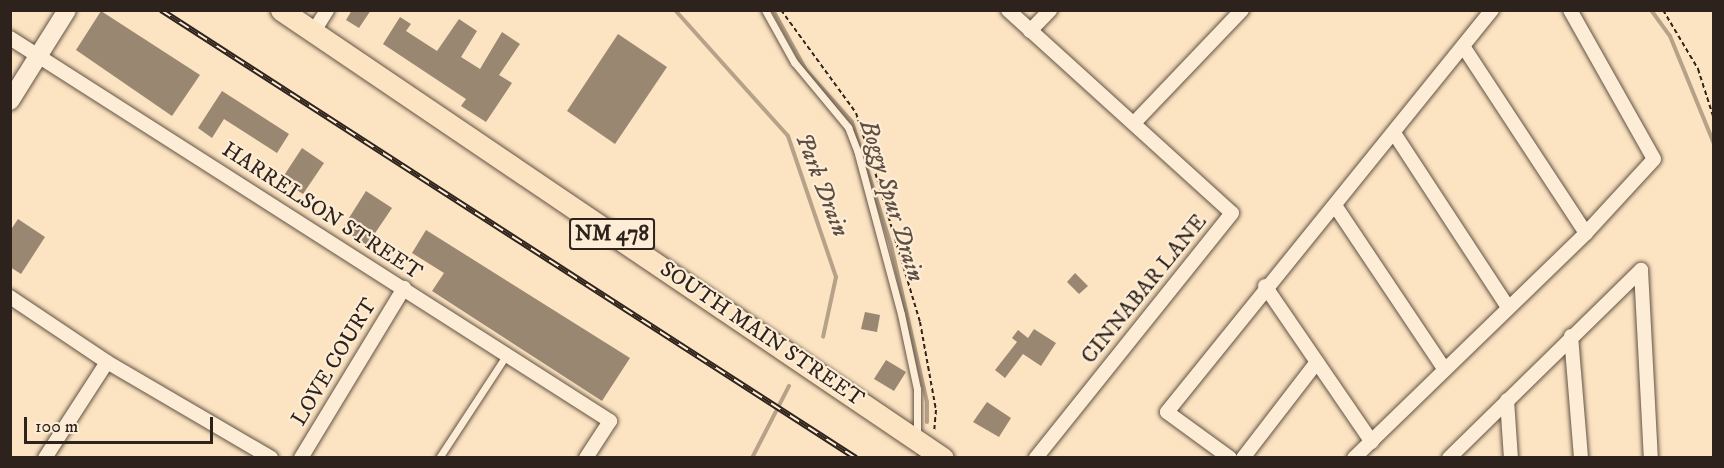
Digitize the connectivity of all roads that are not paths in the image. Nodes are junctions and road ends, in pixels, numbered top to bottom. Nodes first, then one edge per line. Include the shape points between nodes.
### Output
1 (67, 10) edge
2 (281, 10) edge
3 (327, 10) edge
4 (765, 10) edge
5 (1008, 10) edge
6 (1050, 10) edge
7 (1242, 10) edge
8 (1492, 10) edge
9 (1570, 10) edge
10 (314, 31) junction
11 (1030, 31) junction
12 (10, 38) edge
13 (1463, 45) junction
14 (40, 54) junction
15 (10, 101) edge
16 (1135, 122) junction
17 (1394, 133) junction
18 (1336, 207) junction
19 (1586, 233) junction
20 (1265, 286) junction
21 (404, 288) junction
22 (10, 297) edge
23 (1508, 307) junction
24 (1572, 336) junction
25 (507, 354) junction
26 (107, 362) junction
27 (1317, 362) junction
28 (1443, 367) junction
29 (1507, 400) junction
30 (917, 440) junction
31 (1372, 442) junction
32 (45, 458) edge
33 (271, 458) edge
34 (301, 458) edge
35 (439, 458) edge
36 (586, 458) edge
37 (943, 458) edge
38 (1036, 458) edge
39 (1230, 458) edge
40 (1243, 458) edge
41 (1354, 458) edge
42 (1449, 458) edge
43 (1511, 458) edge
44 (1581, 458) edge
45 (1651, 458) edge

1 - 14 street
2 - 10 main road, SOUTH MAIN STREET / NM 478
3 - 10 street
4 - 30 lane via 794,62 848,127 857,150 906,335 916,389
5 - 11 street, CINNABAR LANE
6 - 11 street
7 - 16 street
8 - 13 street
9 - 19 street via 1654,159
10 - 30 main road, SOUTH MAIN STREET / NM 478
11 - 16 street, CINNABAR LANE
12 - 14 street, HARRELSON STREET
13 - 17 street
13 - 19 street
14 - 15 street
14 - 21 street, HARRELSON STREET
16 - 38 street, CINNABAR LANE via 1232,213
17 - 18 street
17 - 23 street
18 - 20 street
18 - 28 street
19 - 23 street
20 - 27 street
20 - 39 street via 1167,412
21 - 25 street, HARRELSON STREET
21 - 34 street, LOVE COURT
22 - 26 street
23 - 28 street
24 - 29 street
24 - 44 street
24 - 45 street via 1641,270
25 - 35 lane
25 - 36 street, HARRELSON STREET via 610,421
26 - 32 street
26 - 33 street
27 - 31 street
27 - 40 street
28 - 31 street
29 - 42 street
29 - 43 street
30 - 37 main road, SOUTH MAIN STREET / NM 478
31 - 41 street

